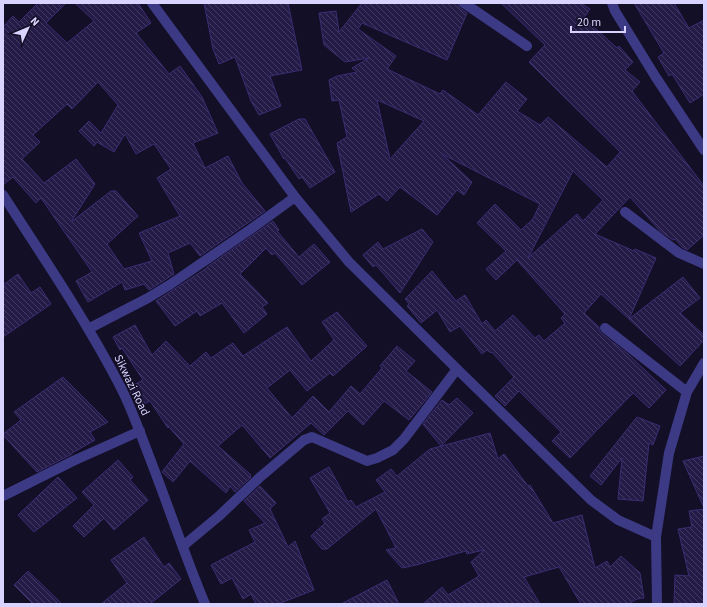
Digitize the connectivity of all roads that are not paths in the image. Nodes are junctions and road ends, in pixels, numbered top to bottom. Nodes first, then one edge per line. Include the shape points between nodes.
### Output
1 (152, 3) edge
2 (464, 3) edge
3 (612, 3) edge
4 (527, 46) dead end
5 (704, 150) edge
6 (3, 194) edge
7 (295, 196) junction
8 (625, 212) dead end
9 (704, 264) edge
10 (604, 328) dead end
11 (88, 329) junction
12 (704, 362) edge
13 (457, 369) junction
14 (687, 392) junction
15 (140, 430) junction
16 (3, 496) edge
17 (656, 537) junction
18 (183, 546) junction
19 (206, 604) edge
20 (657, 604) edge

1 - 7 street
2 - 4 street
3 - 5 street via 655,76
6 - 11 street, Sikwazi Road
7 - 11 street via 171,284
7 - 13 street via 349,262
8 - 9 street via 679,253
10 - 14 street
11 - 15 street, Sikwazi Road via 121,387
12 - 14 street
13 - 17 street via 591,500 618,520
13 - 18 street via 393,450 367,461 312,437 304,440
14 - 17 street via 669,453
15 - 16 street via 73,460
15 - 18 street, Sikwazi Road
17 - 20 street
18 - 19 street, Sikwazi Road

